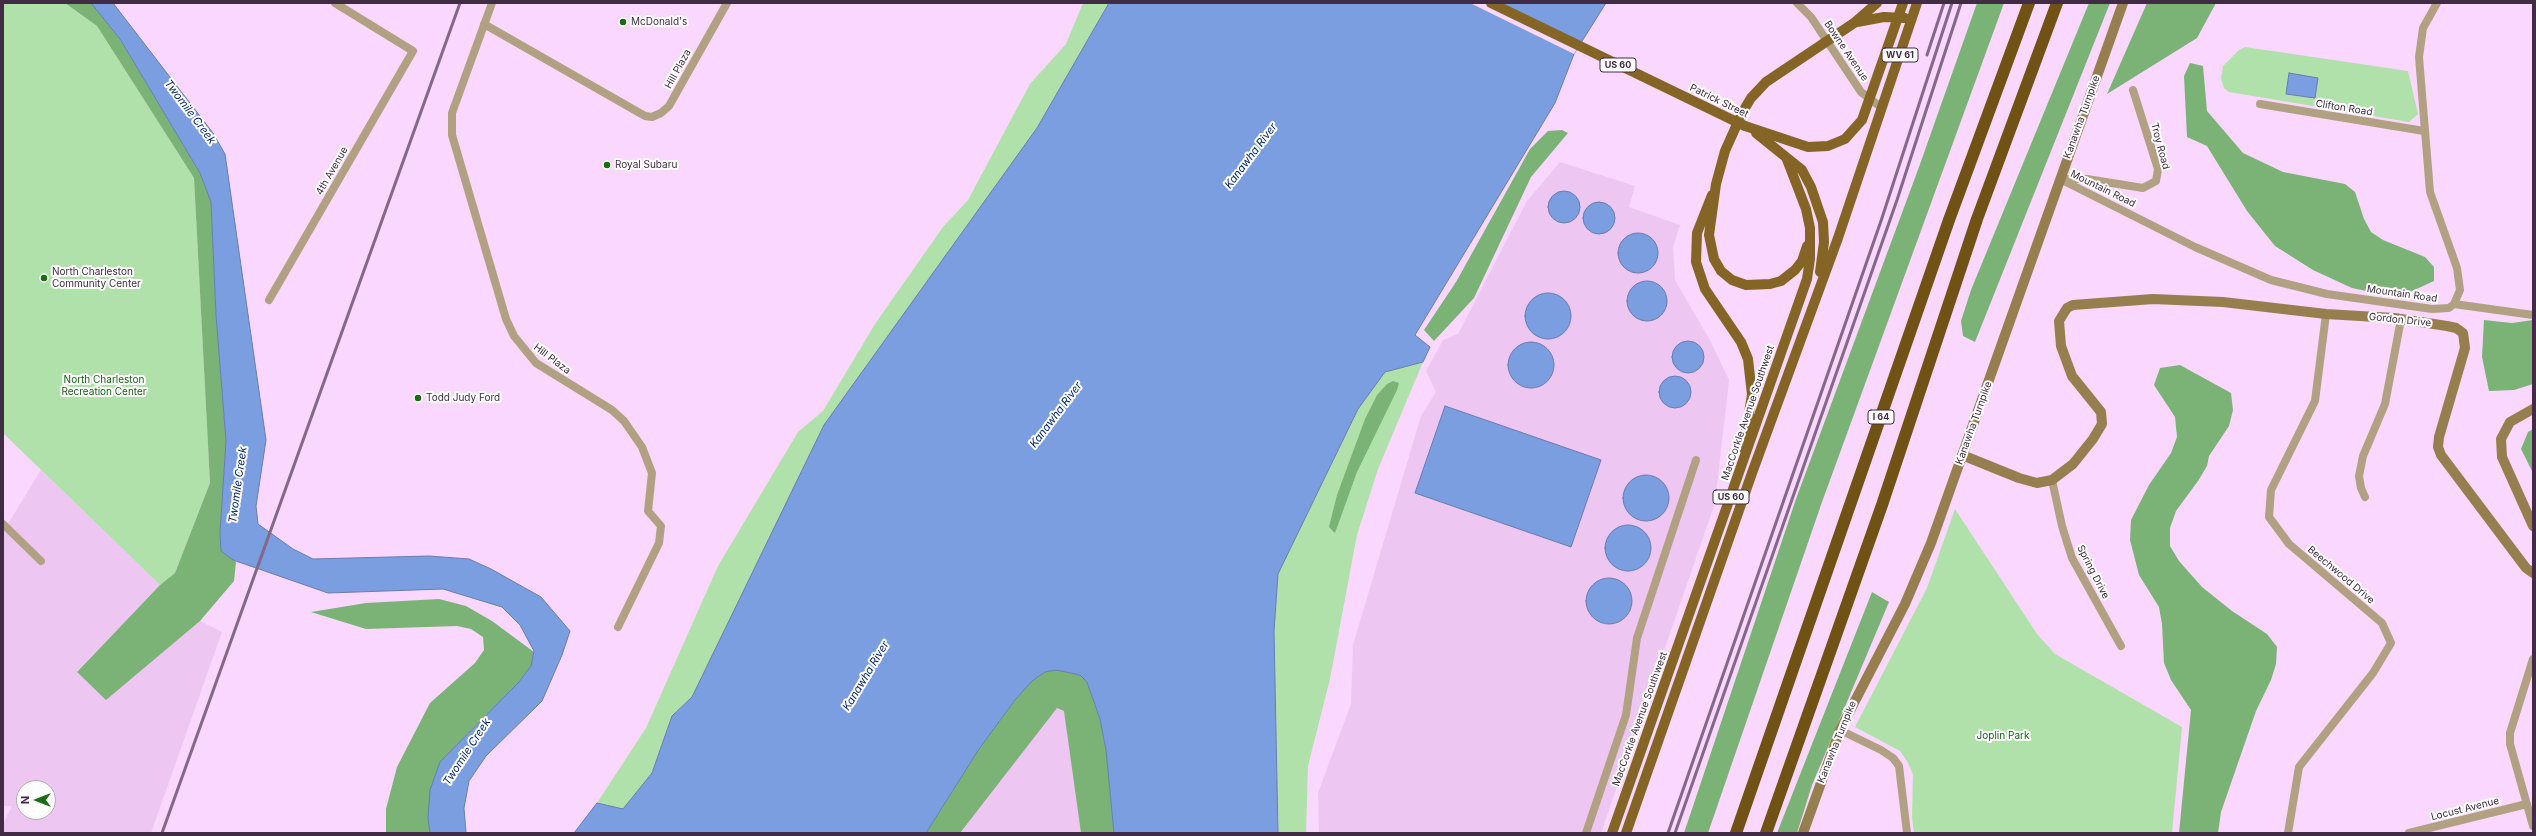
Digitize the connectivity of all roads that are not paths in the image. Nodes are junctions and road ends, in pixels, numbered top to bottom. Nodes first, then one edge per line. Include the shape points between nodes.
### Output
1 (335, 3) edge
2 (492, 3) edge
3 (727, 3) edge
4 (1491, 3) edge
5 (1797, 3) edge
6 (1877, 3) edge
7 (1903, 3) edge
8 (1917, 3) edge
9 (2029, 3) edge
10 (2057, 3) edge
11 (2123, 3) edge
12 (2437, 3) edge
13 (1898, 17) junction
14 (1912, 19) junction
15 (1854, 23) junction
16 (484, 24) junction
17 (1827, 40) junction
18 (2133, 90) dead end
19 (1870, 100) junction
20 (2260, 104) dead end
21 (1882, 108) junction
22 (1745, 126) junction
23 (2424, 131) junction
24 (1784, 156) junction
25 (2060, 179) junction
26 (1716, 184) junction
27 (1810, 228) junction
28 (268, 300) dead end
29 (2454, 304) junction
30 (1812, 306) junction
31 (2326, 314) junction
32 (2533, 315) edge
33 (2401, 319) junction
34 (2533, 409) edge
35 (1962, 455) junction
36 (1696, 460) dead end
37 (2052, 480) junction
38 (1735, 487) junction
39 (2366, 497) dead end
40 (3, 524) edge
41 (2533, 526) edge
42 (41, 561) dead end
43 (2533, 573) edge
44 (618, 627) dead end
45 (2121, 646) dead end
46 (2533, 659) edge
47 (1840, 730) junction
48 (2527, 804) junction
49 (2533, 826) edge
50 (1586, 833) edge
51 (1612, 833) edge
52 (1626, 833) edge
53 (1736, 833) edge
54 (1766, 833) edge
55 (1803, 833) edge
56 (1907, 833) edge
57 (2288, 833) edge
58 (2409, 833) edge

1 - 28 street, 4th Avenue via 414,51
2 - 16 street, Hill Plaza
3 - 16 street, Hill Plaza via 669,106 652,117 646,116
4 - 22 main road, Patrick Street / US 60, bridge
5 - 17 street, Bowne Avenue via 1811,17
6 - 15 main road
7 - 13 main road, WV 61
8 - 14 main road, WV 61
9 - 53 highway, I 64 via 1949,220
10 - 54 highway, I 64 via 1977,219 1882,505
11 - 25 street, Kanawha Turnpike
12 - 23 street via 2423,28 2419,57
13 - 14 main road
13 - 15 main road
13 - 19 main road, WV 61
14 - 21 main road, WV 61
15 - 17 main road
16 - 44 street, Hill Plaza via 452,113 452,135 506,319 521,347 536,363 612,410 624,421 642,447 652,473 648,511 660,526 660,543
17 - 19 street, Bowne Avenue via 1861,92
17 - 26 main road via 1771,78 1751,98 1733,130
18 - 25 street, Troy Road via 2158,169 2156,181 2143,188 2087,179
19 - 21 street, Bowne Avenue
19 - 22 main road via 1857,127 1838,143 1813,148
20 - 23 street, Clifton Road
21 - 30 main road
22 - 24 main road, Patrick Street / US 60 via 1764,138
23 - 29 street via 2430,192 2457,268 2460,290
24 - 27 main road, MacCorkle Avenue Southwest / US 60 via 1806,209
24 - 30 main road, Patrick Street / US 60 via 1805,176 1818,203 1823,222 1823,261
25 - 29 street, Mountain Road via 2195,247 2271,280 2327,294 2414,307 2443,310
25 - 35 street, Kanawha Turnpike
26 - 27 main road via 1709,235 1710,247 1721,271 1732,280 1746,285 1761,286 1781,281 1802,261
26 - 38 main road via 1700,219 1695,249 1702,282 1741,342 1752,375 1749,420
27 - 38 main road, MacCorkle Avenue Southwest / US 60 via 1807,279
29 - 32 street
30 - 52 main road, US 60
31 - 33 street, Gordon Drive
31 - 37 street, Gordon Drive via 2223,302 2153,298 2073,305 2062,314 2059,330 2066,363 2072,376 2101,412 2102,424 2073,464
31 - 57 street, Beechwood Drive via 2315,401 2271,490 2269,517 2289,544 2382,623 2391,643 2373,673 2299,767
33 - 39 street via 2385,404 2361,463 2359,476
33 - 43 street, Gordon Drive via 2456,328 2463,333 2465,348 2438,447 2444,461 2526,568
34 - 41 street via 2510,422 2501,439 2502,458
35 - 37 street via 2037,483
35 - 47 street, Kanawha Turnpike via 1918,575
36 - 50 street via 1637,638 1626,715
37 - 45 street, Spring Drive via 2072,558
38 - 51 main road, MacCorkle Avenue Southwest / US 60
40 - 42 street
46 - 48 street via 2510,733 2510,744
47 - 55 street, Kanawha Turnpike
47 - 56 street via 1881,750 1899,766
48 - 49 street
48 - 58 street, Locust Avenue

